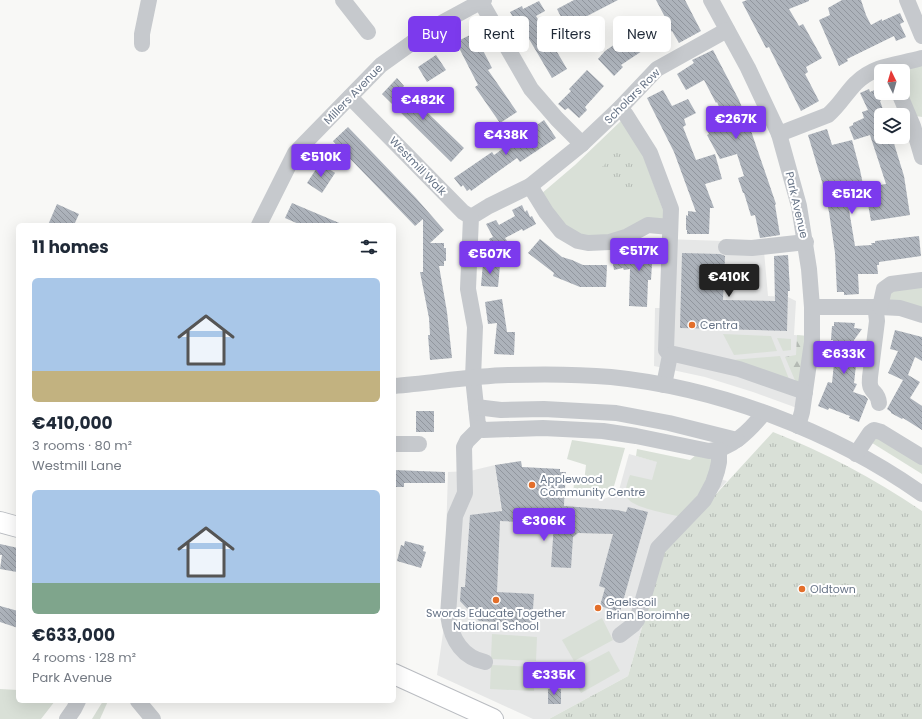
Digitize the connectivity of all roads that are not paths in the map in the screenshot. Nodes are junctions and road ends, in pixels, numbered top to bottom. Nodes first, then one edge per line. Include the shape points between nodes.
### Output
1 (148, 0) edge
2 (343, 0) edge
3 (908, 0) edge
4 (483, 1) edge
5 (714, 1) edge
6 (727, 30) junction
7 (368, 32) dead end
8 (922, 36) edge
9 (142, 44) dead end
10 (922, 58) edge
11 (902, 64) edge
12 (874, 72) edge
13 (350, 97) junction
14 (903, 100) edge
15 (620, 108) junction
16 (917, 124) edge
17 (779, 134) junction
18 (582, 144) junction
19 (922, 157) edge
20 (530, 186) junction
21 (471, 217) junction
22 (260, 223) edge
23 (670, 227) junction
24 (806, 242) junction
25 (726, 247) dead end
26 (922, 280) edge
27 (812, 307) junction
28 (877, 307) junction
29 (922, 315) edge
30 (670, 355) junction
31 (473, 378) junction
32 (664, 385) junction
33 (396, 386) edge
34 (805, 392) junction
35 (879, 403) dead end
36 (476, 407) junction
37 (764, 413) junction
38 (798, 426) junction
39 (480, 428) junction
40 (737, 440) junction
41 (396, 444) edge
42 (419, 444) dead end
43 (719, 450) junction
44 (856, 454) junction
45 (922, 457) edge
46 (922, 494) edge
47 (0, 522) edge
48 (16, 526) edge
49 (620, 635) dead end
50 (485, 662) dead end
51 (396, 675) edge
52 (77, 703) edge
53 (67, 719) edge
54 (493, 719) edge

1 - 9 street
2 - 7 street
3 - 8 street
4 - 13 street, Millers Avenue via 434,27 381,64
4 - 18 street via 531,90
5 - 6 street, Park Avenue
6 - 15 street, Scholars Row via 657,69
6 - 17 street, Park Avenue
10 - 11 street
12 - 17 street via 858,81 828,115
13 - 21 street, Westmill Walk via 463,212
13 - 22 street, Millers Avenue via 295,154
14 - 16 street
15 - 18 street, Scholars Row
15 - 23 street via 650,153 671,209
16 - 19 street
17 - 24 street, Park Avenue via 794,184
18 - 20 street, Scholars Row
20 - 21 street, Scholars Row
20 - 23 street via 561,231 578,241 610,242 648,225
21 - 31 street via 468,289 475,327
23 - 30 street via 666,350
24 - 25 street via 752,248
24 - 27 street, Park Avenue
26 - 28 street via 887,286
27 - 28 street
27 - 34 street, Park Avenue via 812,342
28 - 29 street via 900,308
28 - 35 street via 870,385 879,397
30 - 32 street
30 - 34 street via 739,369
31 - 32 street via 557,375 611,377
31 - 33 street
31 - 36 street
32 - 37 street via 708,395
34 - 38 street, Park Avenue
36 - 39 street
36 - 40 street via 616,413
37 - 38 street
37 - 40 street
38 - 44 street
39 - 43 street via 487,431 543,428 603,431 697,449
39 - 50 street via 464,447 465,493 455,516 448,615 454,639 470,657
40 - 43 street
41 - 42 street
43 - 49 street via 717,471 704,500 658,548 637,620
44 - 45 street via 874,430
44 - 46 street
47 - 48 main road
51 - 54 main road
52 - 53 street

